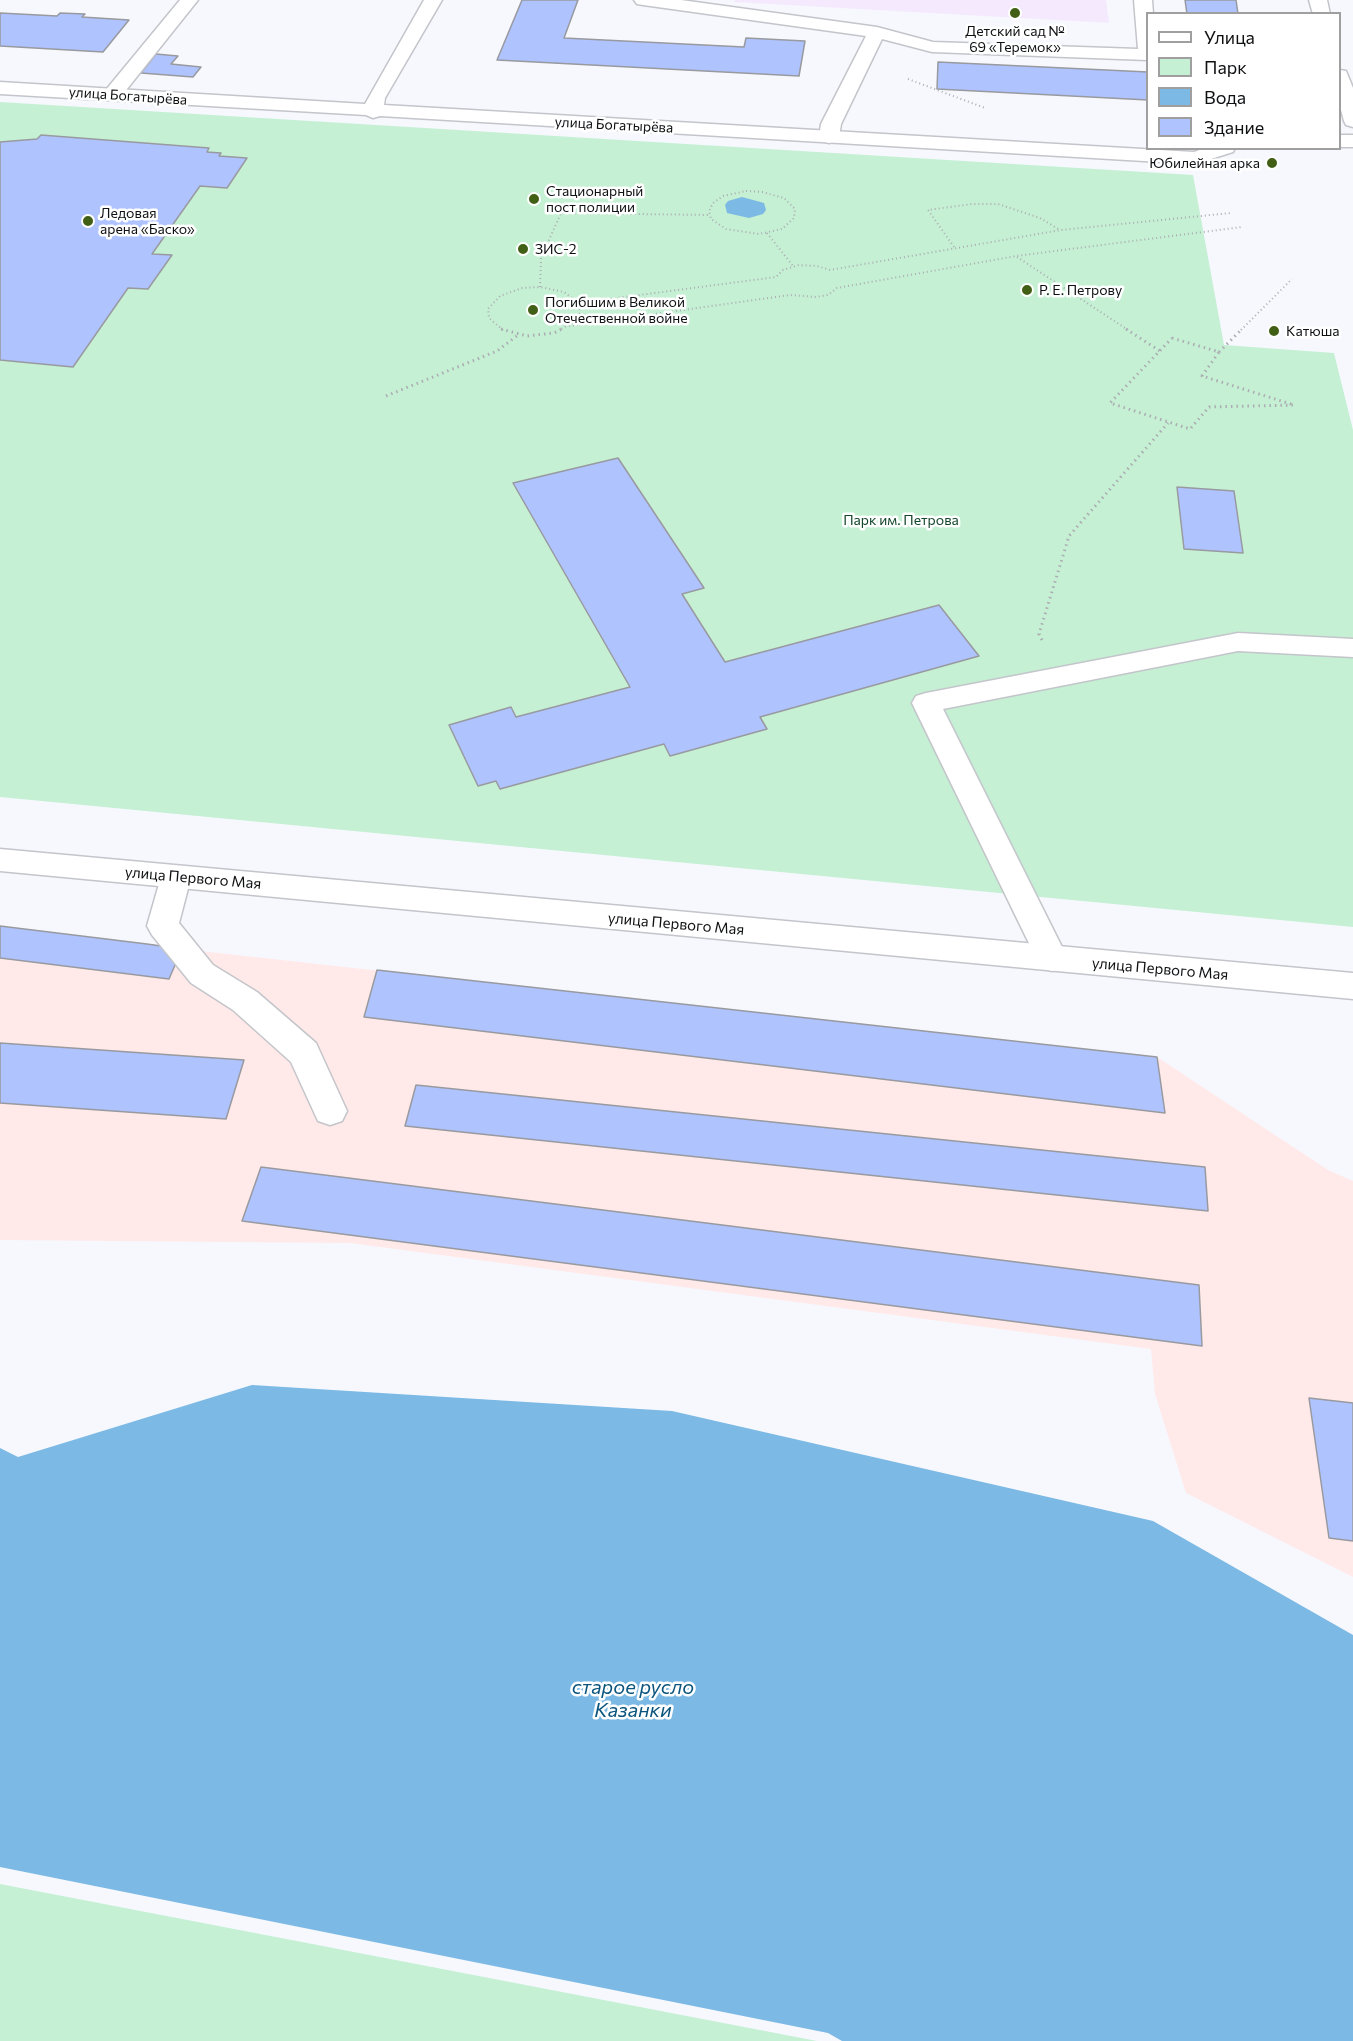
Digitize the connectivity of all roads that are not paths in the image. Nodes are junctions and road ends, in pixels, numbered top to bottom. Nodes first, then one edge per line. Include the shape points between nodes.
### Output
1 (189, 0) edge
2 (433, 0) edge
3 (643, 0) edge
4 (1143, 0) edge
5 (877, 33) junction
6 (1146, 41) edge
7 (1146, 55) edge
8 (1341, 79) edge
9 (0, 88) edge
10 (112, 95) junction
11 (373, 112) junction
12 (1353, 121) edge
13 (829, 137) junction
14 (1220, 150) edge
15 (1353, 648) edge
16 (0, 860) edge
17 (176, 877) junction
18 (1052, 959) junction
19 (1353, 986) edge
20 (330, 1111) dead end

1 - 10 street
2 - 11 street via 376,98
3 - 5 street
4 - 6 street
5 - 7 street via 932,47
5 - 13 street via 831,124
8 - 12 street
9 - 10 street, улица Богатырёва
10 - 11 street, улица Богатырёва
11 - 13 street, улица Богатырёва
13 - 14 street, улица Богатырёва via 1195,158
15 - 18 street via 1238,642 926,703
16 - 17 street, улица Первого Мая
17 - 18 street, улица Первого Мая
17 - 20 street via 163,926 202,974 245,1001 304,1053
18 - 19 street, улица Первого Мая

